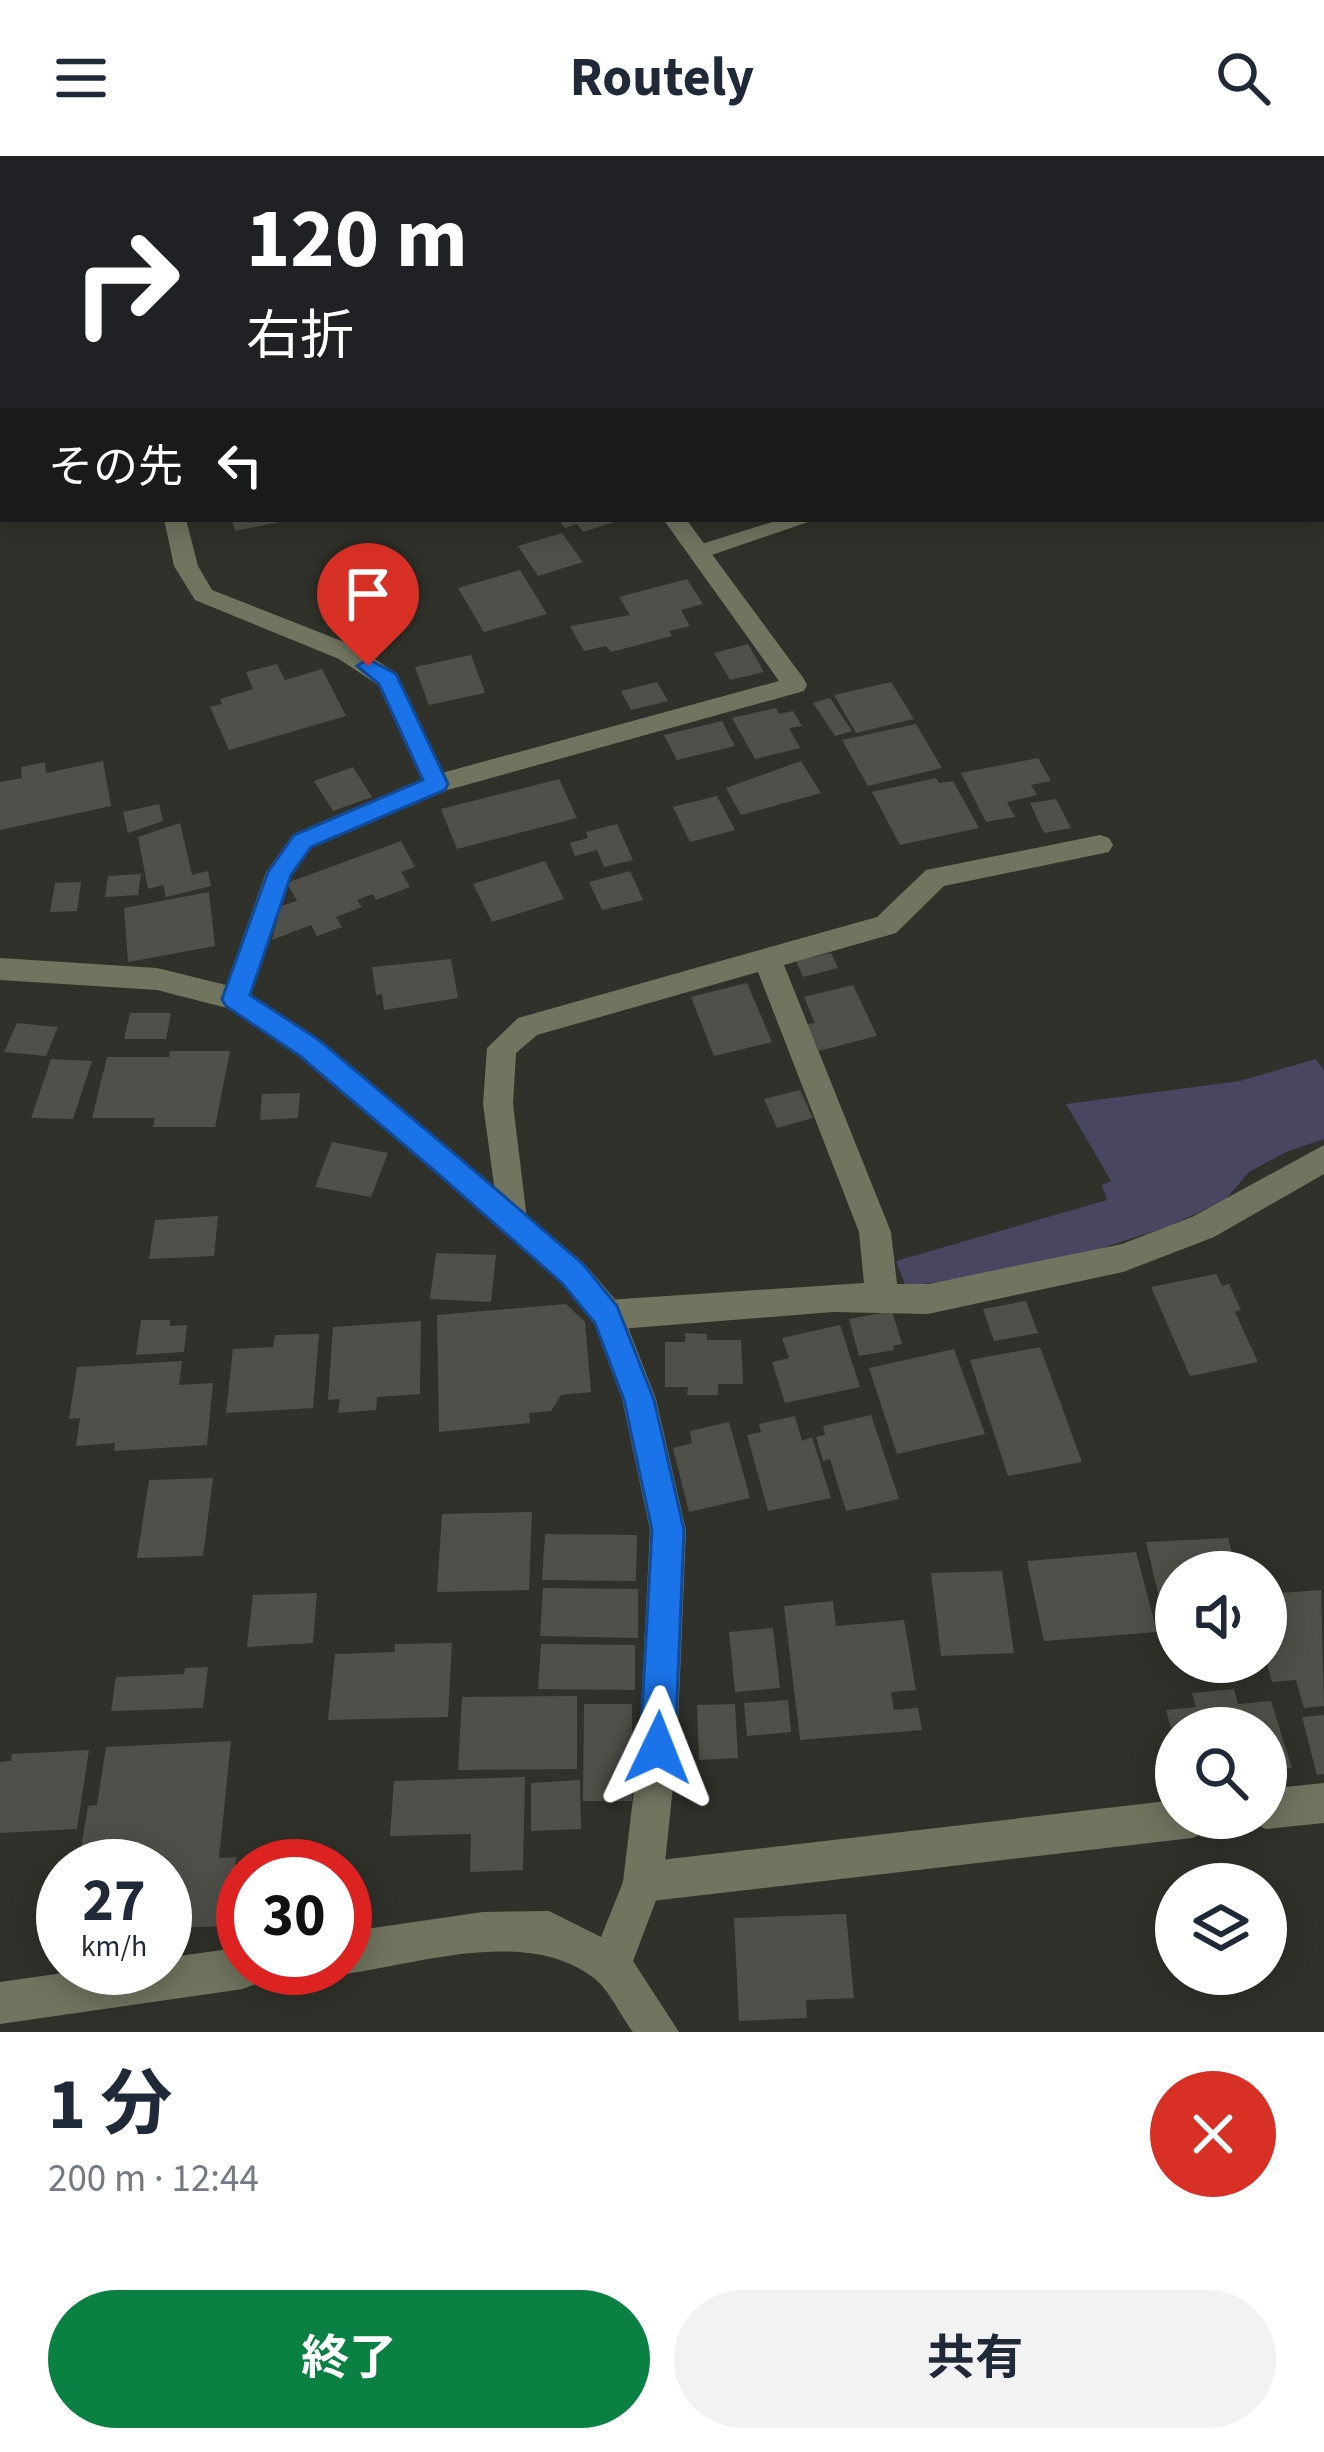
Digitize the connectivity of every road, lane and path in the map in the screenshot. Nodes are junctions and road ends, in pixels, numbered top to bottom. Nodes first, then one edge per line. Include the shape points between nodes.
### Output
1 (176, 522) edge
2 (676, 522) edge
3 (796, 522) edge
4 (700, 552) junction
5 (436, 784) junction
6 (1100, 845) dead end
7 (768, 961) junction
8 (0, 969) edge
9 (236, 999) junction
10 (1324, 1158) edge
11 (511, 1219) junction
12 (882, 1298) junction
13 (607, 1315) junction
14 (1324, 1803) edge
15 (1287, 1807) edge
16 (1155, 1822) edge
17 (643, 1882) junction
18 (372, 1949) edge
19 (611, 1965) junction
20 (216, 1972) edge
21 (0, 2003) edge
22 (658, 2032) edge

1 - 5 street via 203,595 348,653 388,680
2 - 4 street
3 - 4 street
4 - 5 street via 796,685
5 - 9 street via 302,841 280,872
6 - 7 street via 936,877 886,925
7 - 11 street via 528,1026 502,1048
7 - 12 street via 875,1232
8 - 9 street via 158,979
9 - 11 street via 310,1048
10 - 12 street via 1203,1227 1123,1258 928,1299
11 - 13 street
12 - 13 street
13 - 17 street via 639,1400 668,1530
14 - 15 street
16 - 17 street
17 - 19 street
18 - 19 street via 550,1932
19 - 22 street
20 - 21 street

